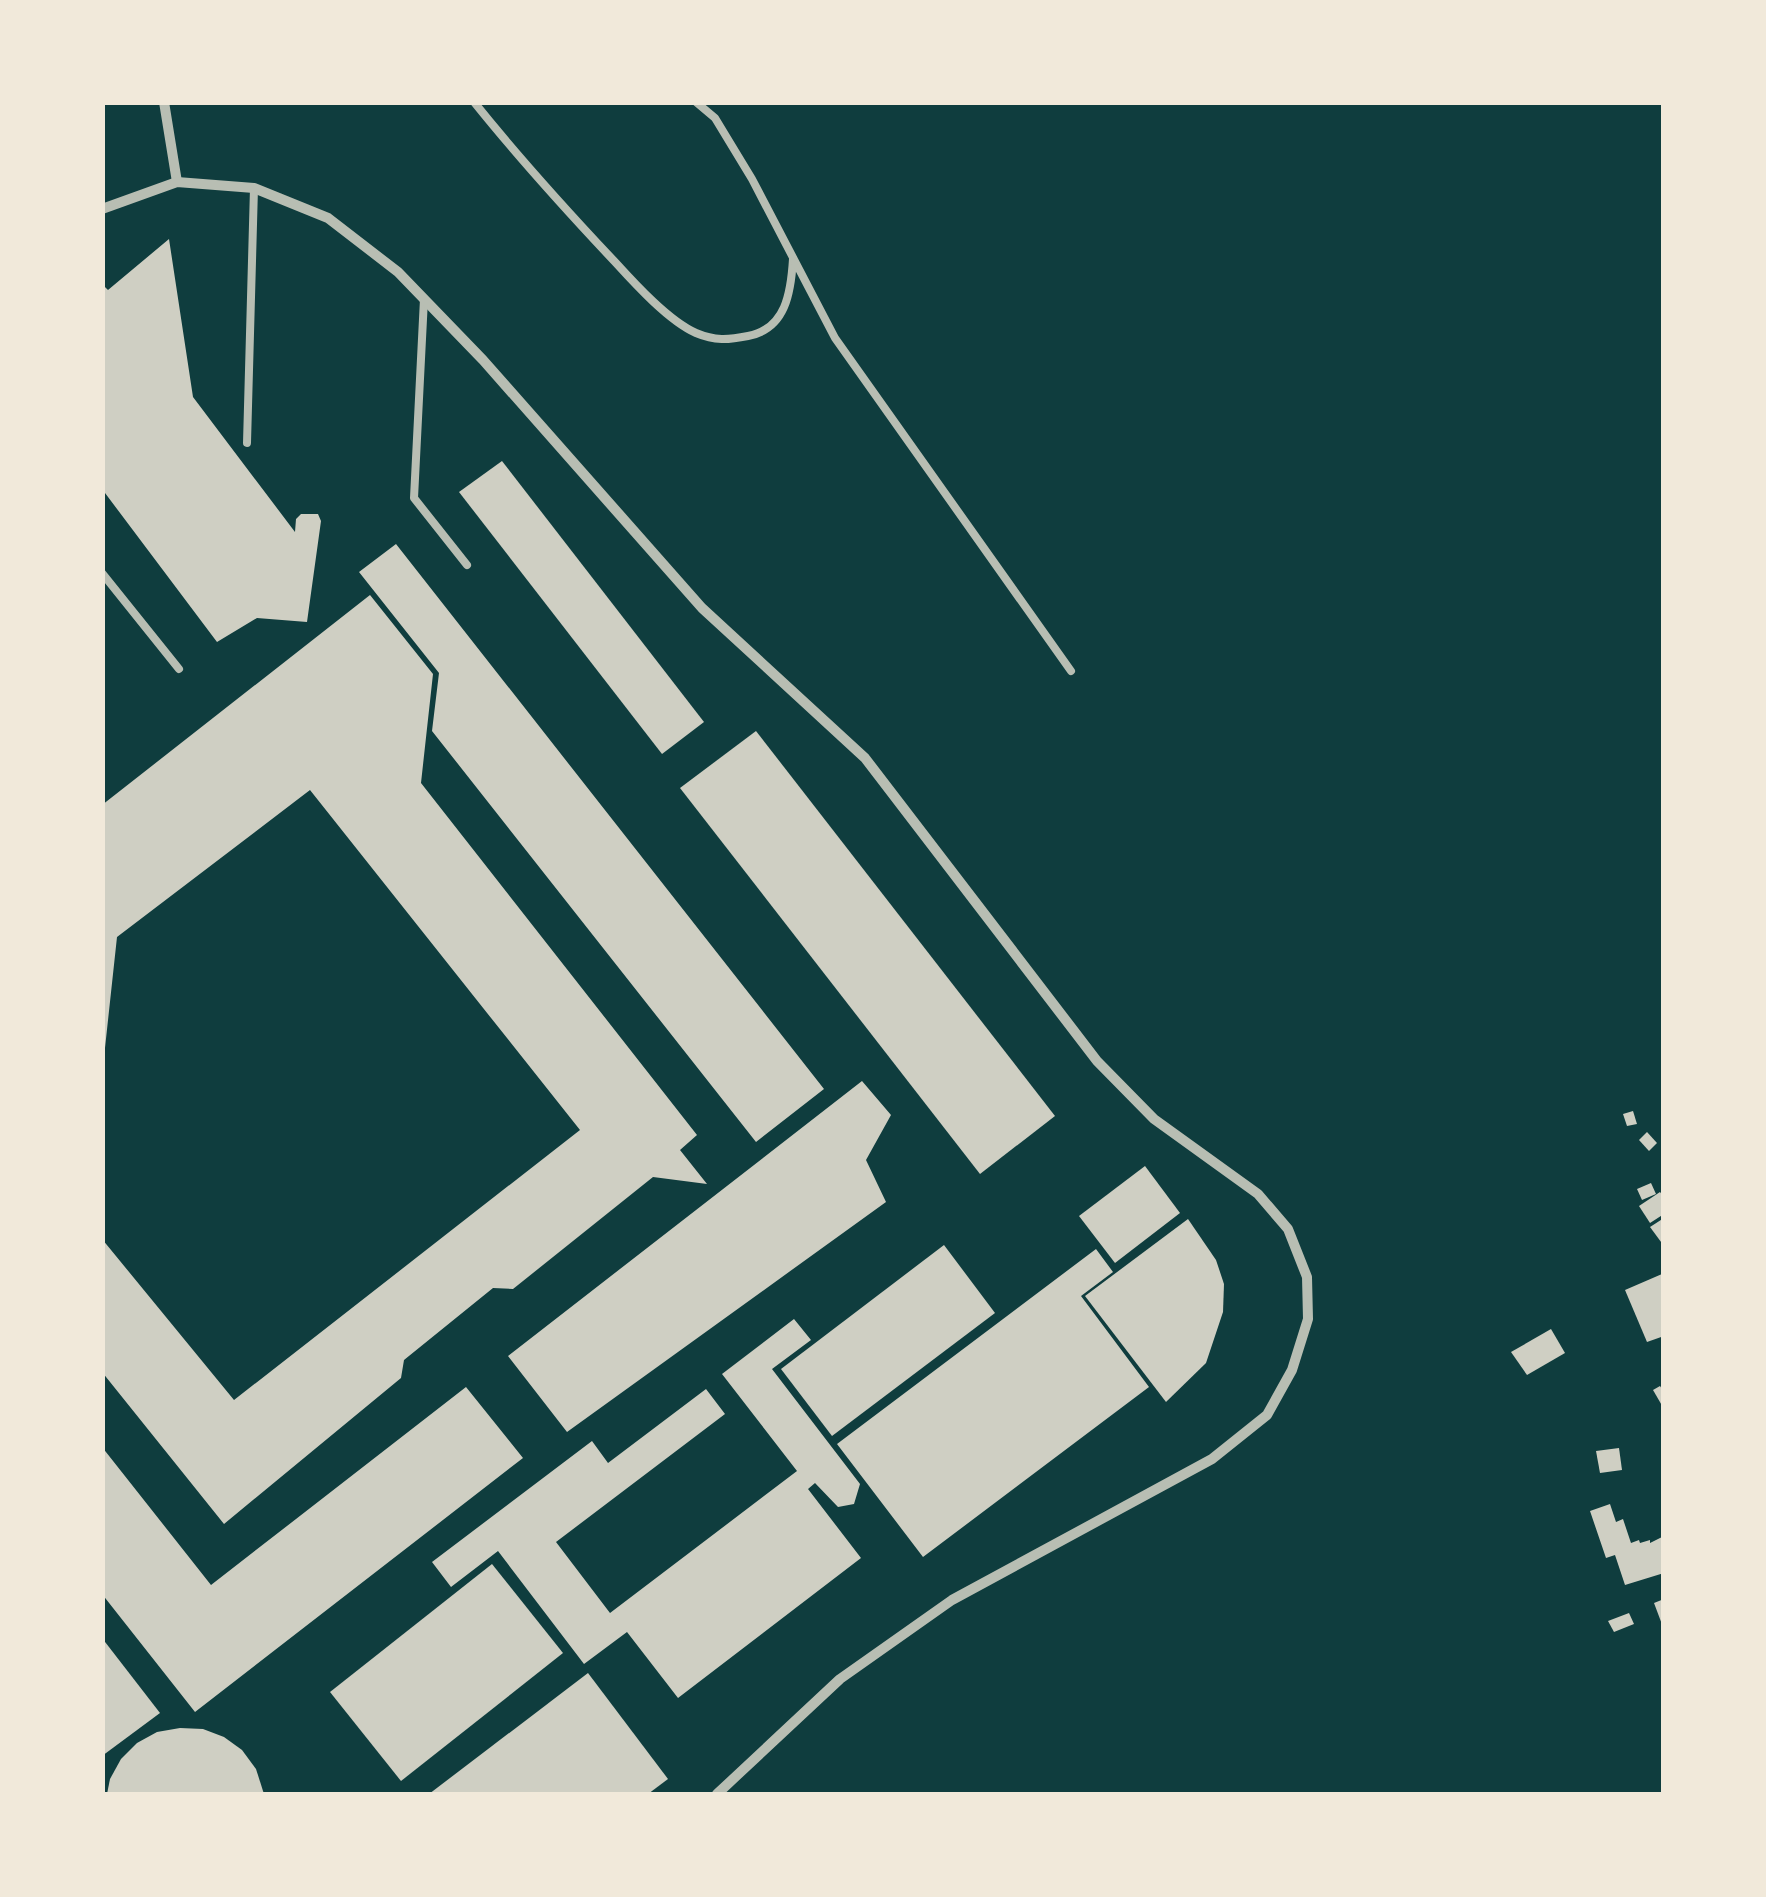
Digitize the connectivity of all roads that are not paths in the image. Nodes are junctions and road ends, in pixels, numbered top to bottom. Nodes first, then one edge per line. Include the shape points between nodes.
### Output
1 (164, 102) edge
2 (474, 102) edge
3 (696, 102) edge
4 (711, 102) edge
5 (714, 118) junction
6 (176, 182) junction
7 (254, 188) junction
8 (102, 209) edge
9 (793, 254) junction
10 (424, 299) junction
11 (247, 443) dead end
12 (467, 565) dead end
13 (102, 573) edge
14 (178, 669) dead end
15 (1071, 671) dead end
16 (716, 1794) edge

1 - 6 street
2 - 9 lane via 632,280 692,332 722,341 760,334 781,317
3 - 5 lane
4 - 5 lane
5 - 9 lane
6 - 7 street
6 - 8 street
7 - 10 street via 328,218
7 - 11 lane
9 - 15 lane via 835,338
10 - 12 lane via 414,498
10 - 16 street via 702,608 865,758 1097,1061 1154,1119 1258,1194 1288,1228 1307,1277 1308,1319 1268,1415 1212,1458 952,1600 840,1680
13 - 14 lane

